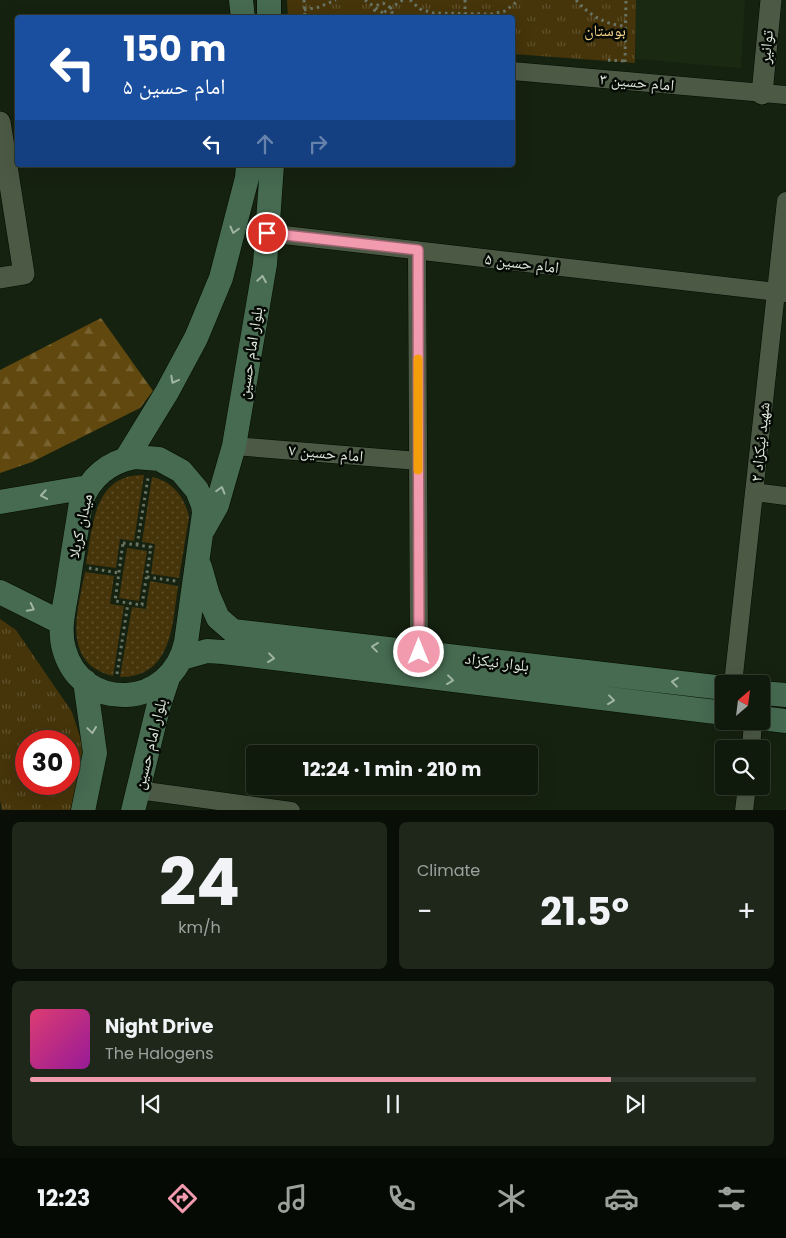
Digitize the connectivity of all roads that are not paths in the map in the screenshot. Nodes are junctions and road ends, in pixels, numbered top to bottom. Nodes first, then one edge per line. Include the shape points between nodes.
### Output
1 (241, 0) edge
2 (269, 0) edge
3 (770, 0) edge
4 (243, 15) edge
5 (270, 15) edge
6 (515, 71) edge
7 (762, 94) junction
8 (786, 95) edge
9 (0, 122) edge
10 (248, 167) edge
11 (272, 167) edge
12 (6, 190) edge
13 (786, 201) edge
14 (267, 233) junction
15 (418, 250) junction
16 (0, 278) edge
17 (781, 293) edge
18 (234, 446) junction
19 (126, 459) junction
20 (418, 461) junction
21 (88, 487) junction
22 (754, 492) junction
23 (786, 496) edge
24 (0, 502) edge
25 (201, 534) junction
26 (198, 558) junction
27 (0, 592) edge
28 (62, 623) junction
29 (419, 652) junction
30 (182, 658) junction
31 (734, 675) edge
32 (168, 678) junction
33 (85, 682) junction
34 (715, 687) edge
35 (770, 693) edge
36 (786, 696) edge
37 (715, 712) edge
38 (770, 719) edge
39 (786, 721) edge
40 (746, 795) edge
41 (136, 800) edge
42 (83, 810) edge
43 (291, 810) edge
44 (744, 810) edge

1 - 4 main road
2 - 5 main road
3 - 7 street, توانیر
6 - 7 street, امام حسین ۳
7 - 8 street, امام حسین ۳
9 - 12 street
10 -> 19 main road via 248,178 222,278 188,353
11 - 14 main road, بلوار امام حسین
12 - 16 street via 24,274
13 - 17 street, شهید نیکزاد ۲
14 - 15 street, امام حسین ۵
18 -> 14 main road, بلوار امام حسین via 265,264
15 - 17 street, امام حسین ۵
15 - 20 street
17 - 22 street, شهید نیکزاد ۲
18 - 20 street, امام حسین ۷
25 -> 18 main road, بلوار امام حسین via 217,505
19 - 21 main road, میدان کربلا via 104,469
19 - 25 main road, میدان کربلا via 151,458 174,466 192,482 203,505
20 - 29 street
21 -> 24 main road
21 - 28 main road, میدان کربلا via 81,502
22 - 23 street
22 - 31 street, شهید نیکزاد ۲
25 - 26 main road, میدان کربلا
29 -> 26 main road, بلوار نیکزاد via 233,631 218,618
26 - 30 main road, میدان کربلا
27 -> 28 main road
28 - 33 main road, میدان کربلا via 66,655
34 -> 29 main road, بلوار نیکزاد
30 - 32 main road, میدان کربلا
30 -> 37 main road, بلوار نیکزاد via 206,651 223,652
32 - 33 main road, میدان کربلا via 139,694 114,694
32 - 41 main road, بلوار امام حسین
33 -> 42 main road via 95,752
35 - 36 main road
38 - 39 main road
40 - 44 street
41 - 43 street

